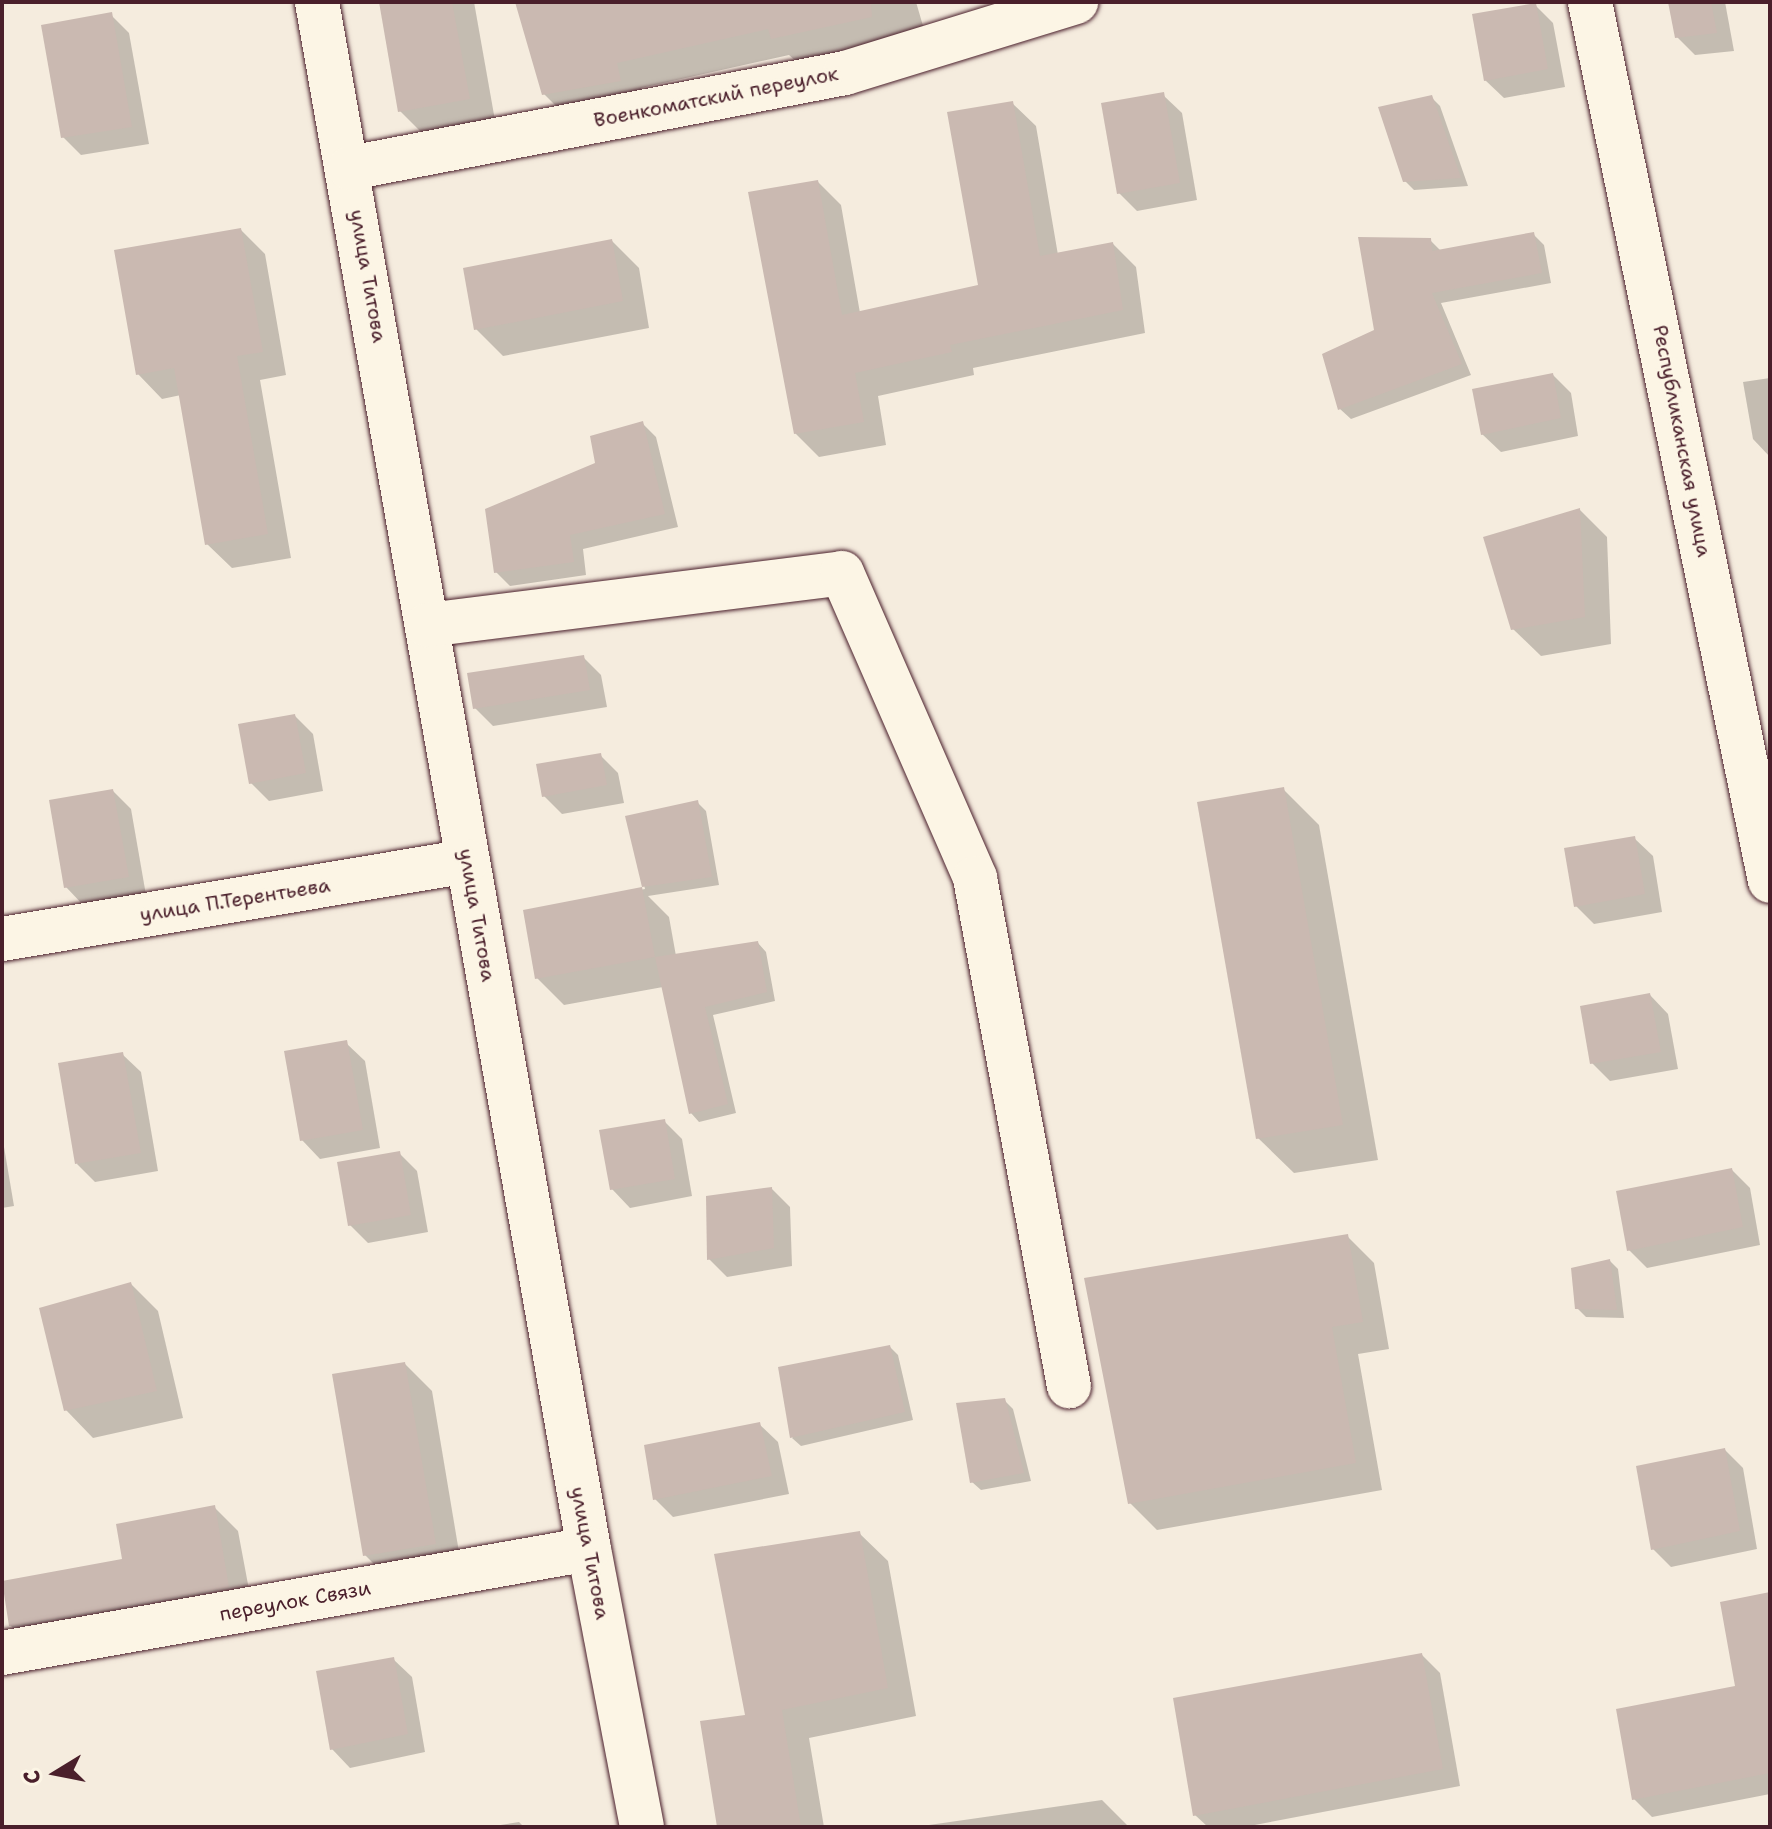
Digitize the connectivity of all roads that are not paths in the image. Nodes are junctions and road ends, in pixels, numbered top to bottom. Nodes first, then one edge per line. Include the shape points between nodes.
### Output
1 (317, 2) edge
2 (1076, 2) edge
3 (1590, 2) edge
4 (350, 168) junction
5 (427, 625) junction
6 (467, 861) junction
7 (1770, 881) edge
8 (2, 939) edge
9 (1069, 1386) dead end
10 (589, 1549) junction
11 (2, 1653) edge
12 (642, 1827) edge

1 - 4 street, улица Титова
2 - 4 street, Военкоматский переулок via 845,73
3 - 7 street, Республиканская улица
4 - 5 street, улица Титова
5 - 6 street, улица Титова
5 - 9 street via 842,573 975,878
6 - 8 street, улица П.Терентьева
6 - 10 street, улица Титова
10 - 11 street, переулок Связи
10 - 12 street, улица Титова

